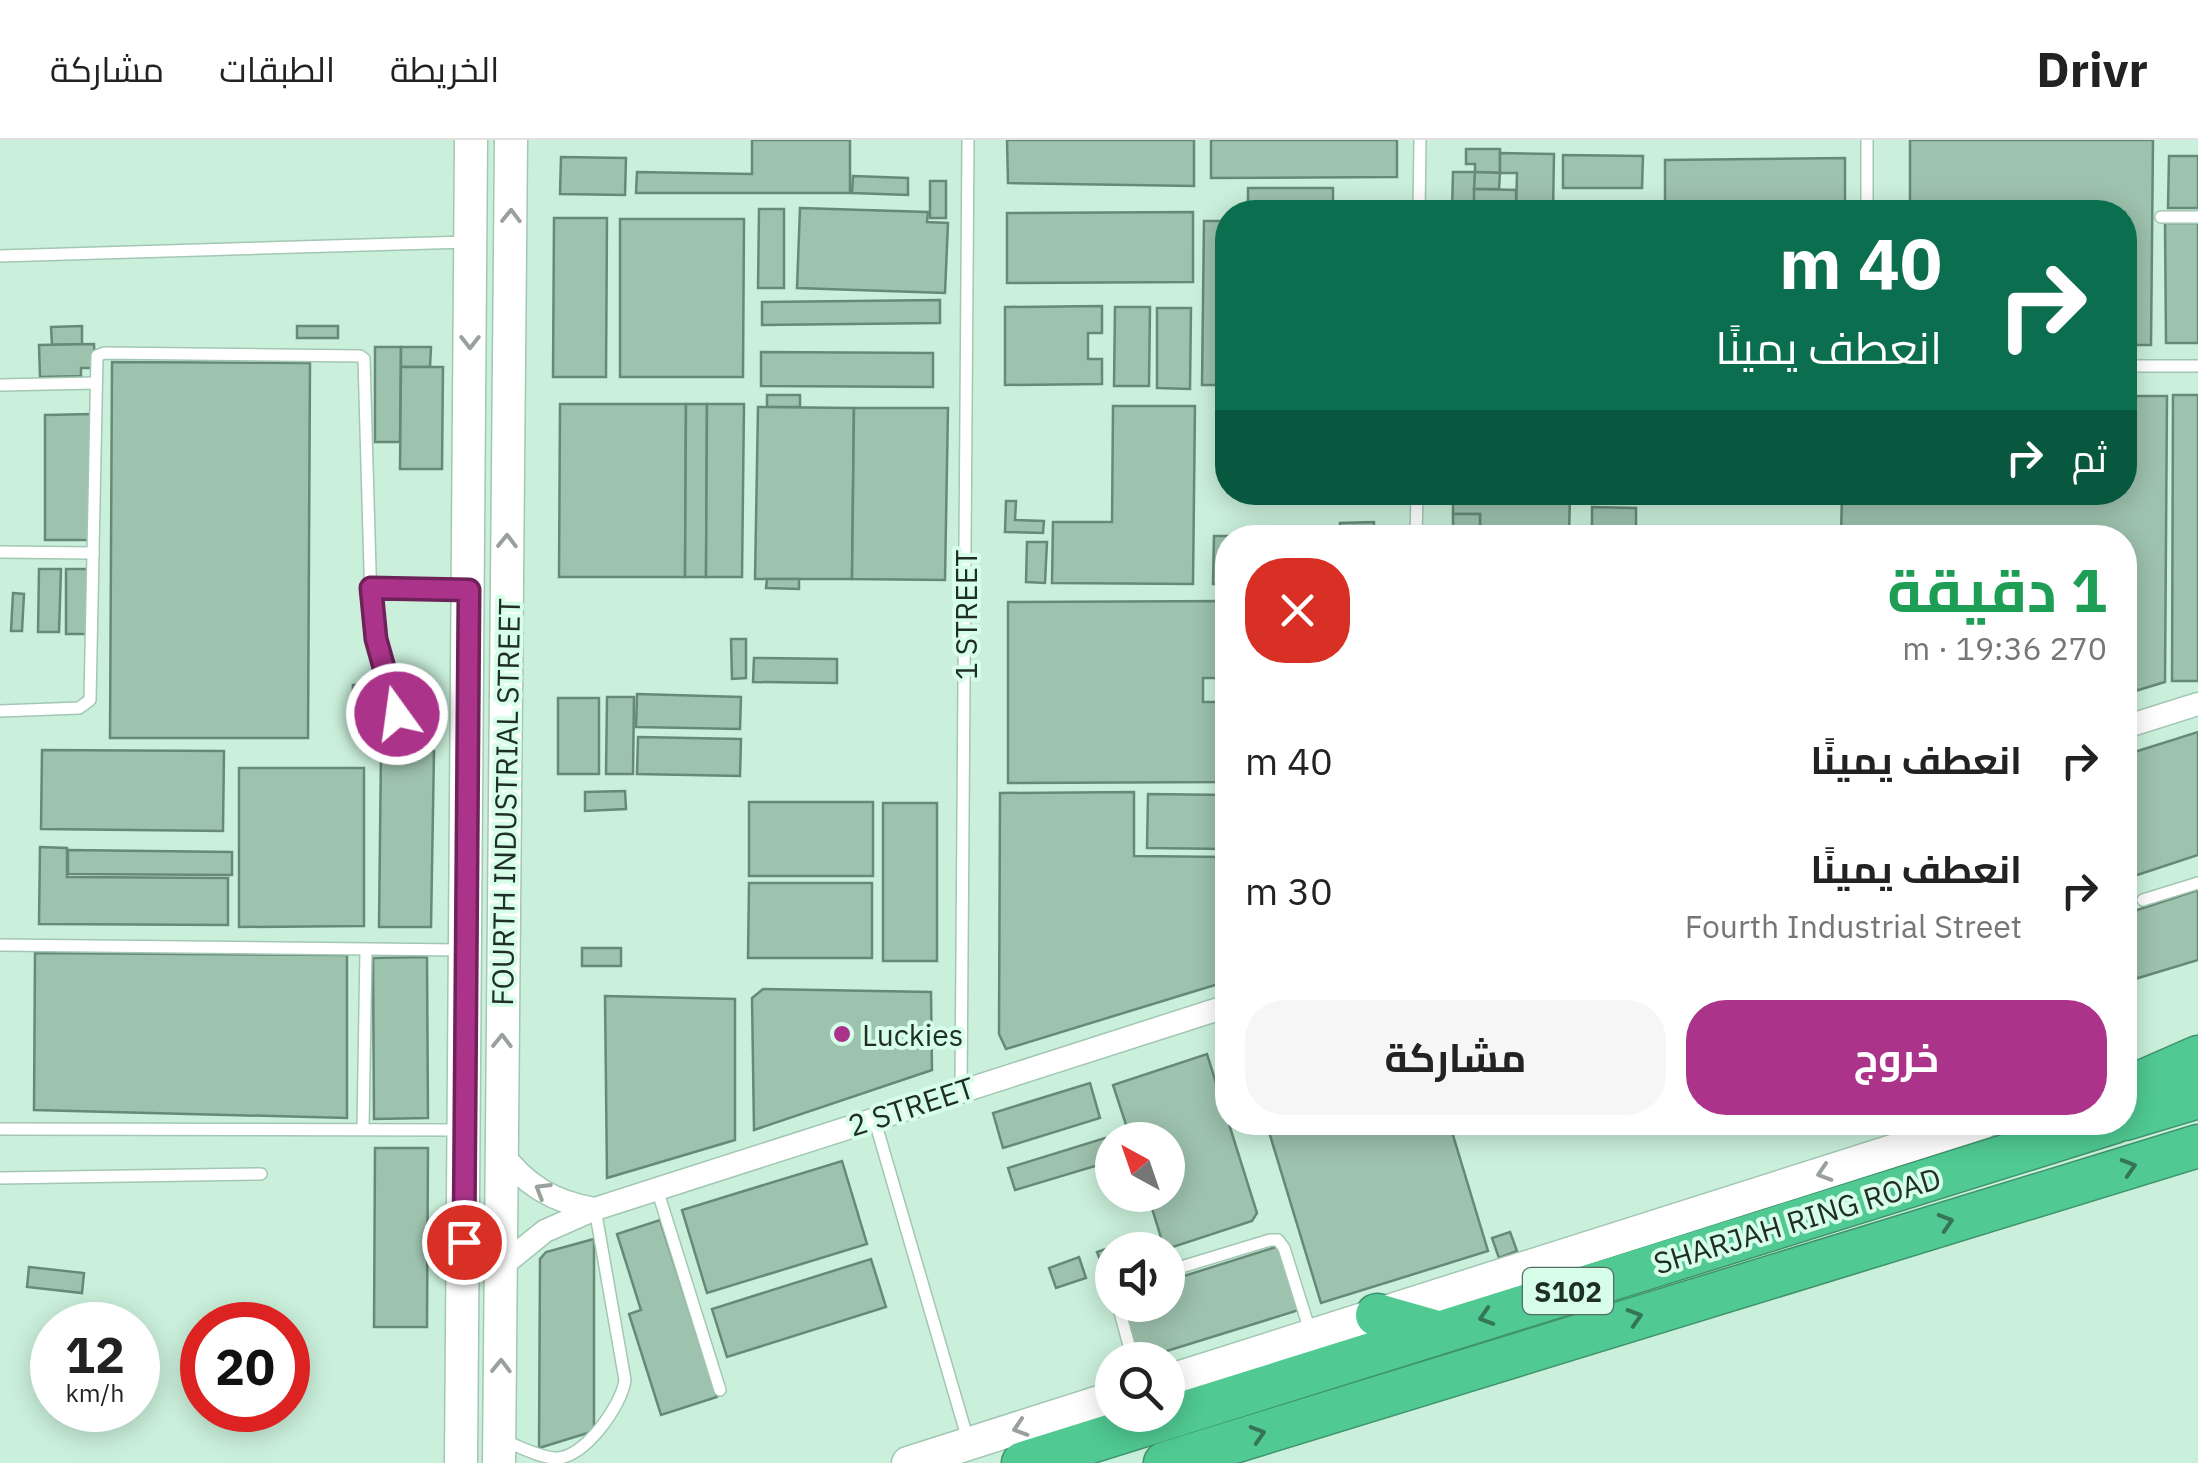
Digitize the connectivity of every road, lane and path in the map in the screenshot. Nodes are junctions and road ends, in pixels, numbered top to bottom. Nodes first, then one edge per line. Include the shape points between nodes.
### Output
1 (511, 140) edge
2 (968, 140) edge
3 (1420, 140) edge
4 (1867, 140) edge
5 (466, 145) edge
6 (1419, 200) edge
7 (1867, 200) edge
8 (2161, 217) dead end
9 (2198, 217) edge
10 (471, 242) junction
11 (0, 256) edge
12 (2137, 366) edge
13 (2198, 366) edge
14 (95, 383) junction
15 (0, 385) edge
16 (0, 552) edge
17 (93, 553) junction
18 (371, 588) junction
19 (469, 590) junction
20 (2198, 704) edge
21 (0, 711) edge
22 (356, 722) dead end
23 (2137, 723) edge
24 (2198, 882) edge
25 (2143, 900) dead end
26 (0, 945) edge
27 (366, 949) junction
28 (466, 950) junction
29 (1215, 1010) edge
30 (2198, 1046) edge
31 (2198, 1058) edge
32 (2137, 1068) edge
33 (2137, 1084) edge
34 (961, 1090) junction
35 (2198, 1097) edge
36 (2137, 1115) edge
37 (874, 1118) junction
38 (0, 1129) edge
39 (363, 1129) junction
40 (464, 1130) junction
41 (1943, 1135) edge
42 (2020, 1135) edge
43 (2070, 1135) edge
44 (2198, 1146) edge
45 (501, 1152) junction
46 (1960, 1168) junction
47 (261, 1174) dead end
48 (0, 1178) edge
49 (658, 1188) junction
50 (595, 1208) junction
51 (502, 1266) junction
52 (1185, 1266) edge
53 (1377, 1315) junction
54 (1437, 1332) junction
55 (1311, 1335) junction
56 (1185, 1375) edge
57 (720, 1390) dead end
58 (1095, 1403) edge
59 (969, 1444) junction
60 (500, 1452) edge
61 (461, 1463) edge
62 (908, 1463) edge
63 (1023, 1463) edge
64 (1165, 1463) edge

45 -> 1 main road, FOURTH INDUSTRIAL STREET
2 - 34 lane, 1 STREET
3 - 6 lane
4 - 7 lane
5 - 10 main road, FOURTH INDUSTRIAL STREET
8 - 9 lane
10 - 11 lane
10 -> 19 main road, FOURTH INDUSTRIAL STREET
12 - 13 lane
14 - 15 lane
14 - 17 lane
14 - 18 lane via 96,360 104,353 364,357
16 - 17 lane
17 - 21 lane via 88,704
18 - 19 lane
18 - 22 lane via 376,639 397,714 388,723
19 - 28 main road, FOURTH INDUSTRIAL STREET
20 - 23 street
24 - 25 lane
26 - 27 lane
27 - 28 lane
27 - 39 lane
28 - 40 main road, FOURTH INDUSTRIAL STREET
29 - 34 street, 2 STREET
30 - 32 main road
31 - 33 highway
34 - 37 street, 2 STREET
35 - 36 highway
37 - 49 street, 2 STREET
37 - 59 lane
38 - 39 lane
39 - 40 lane
40 - 61 main road, FOURTH INDUSTRIAL STREET
41 -> 53 main road
42 - 46 highway
43 - 46 highway, SHARJAH RING ROAD / S102
64 -> 44 highway, SHARJAH RING ROAD / S102
50 -> 45 street via 542,1192
45 - 51 main road, FOURTH INDUSTRIAL STREET
46 -> 54 highway, SHARJAH RING ROAD / S102
47 - 48 lane
49 - 50 street, 2 STREET
49 - 57 lane
50 - 51 street, 2 STREET via 545,1231
50 - 60 lane via 624,1393 581,1450 557,1458
60 -> 51 main road, FOURTH INDUSTRIAL STREET
52 - 55 lane via 1278,1240
53 - 54 highway
53 - 55 main road
54 - 63 highway, SHARJAH RING ROAD / S102
55 - 56 main road
58 -> 59 main road
59 - 62 main road

